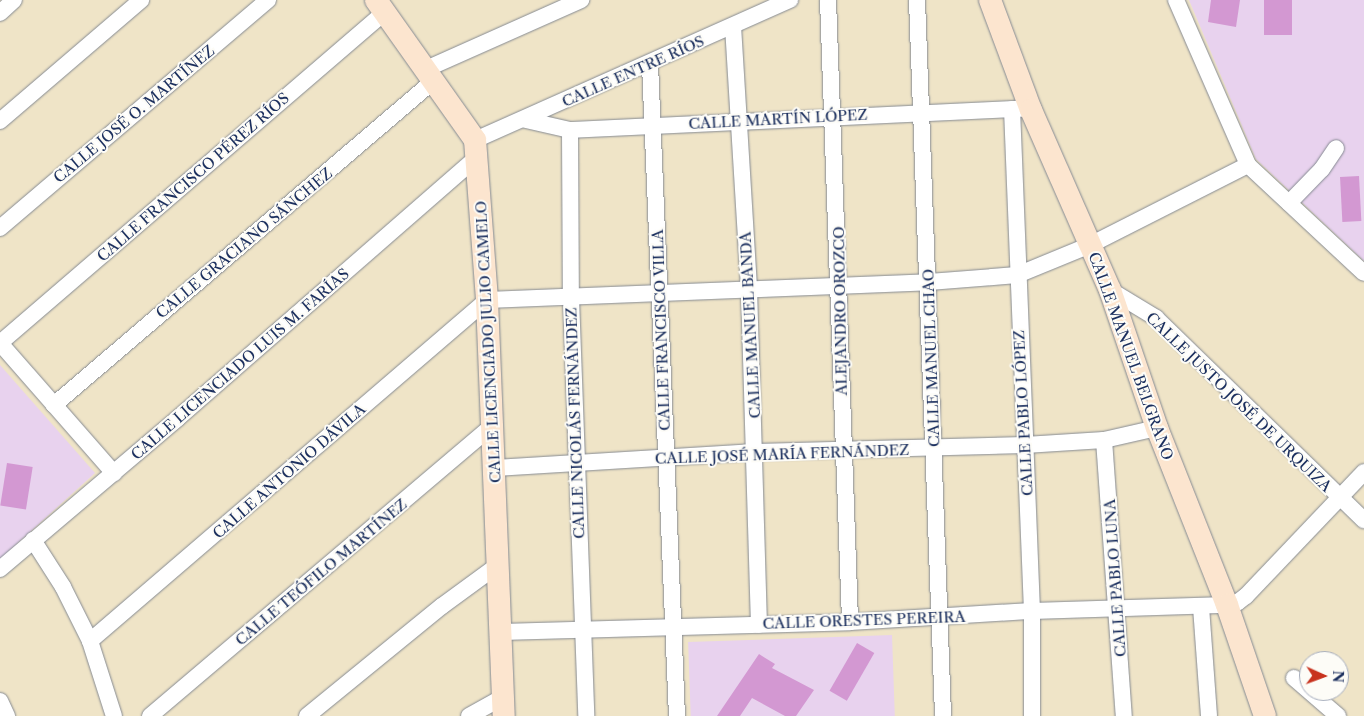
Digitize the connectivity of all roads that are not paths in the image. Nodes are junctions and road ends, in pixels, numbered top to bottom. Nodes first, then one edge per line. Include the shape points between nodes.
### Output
1 (14, 0) edge
2 (141, 0) edge
3 (268, 0) edge
4 (581, 0) edge
5 (790, 0) edge
6 (828, 0) edge
7 (917, 0) edge
8 (990, 0) edge
9 (1176, 0) edge
10 (381, 6) edge
11 (0, 12) edge
12 (733, 26) junction
13 (650, 64) junction
14 (430, 75) junction
15 (1022, 110) junction
16 (921, 113) junction
17 (834, 116) junction
18 (526, 120) junction
19 (739, 121) junction
20 (0, 122) edge
21 (653, 125) junction
22 (570, 130) junction
23 (476, 148) junction
24 (1336, 148) dead end
25 (1248, 165) junction
26 (1289, 203) junction
27 (0, 228) edge
28 (1090, 245) junction
29 (1364, 273) edge
30 (1017, 275) junction
31 (929, 282) junction
32 (840, 284) junction
33 (749, 289) junction
34 (1110, 290) junction
35 (661, 294) junction
36 (571, 298) junction
37 (487, 300) junction
38 (0, 343) edge
39 (54, 405) junction
40 (491, 428) junction
41 (1157, 428) junction
42 (1104, 440) junction
43 (1025, 445) junction
44 (934, 448) junction
45 (756, 452) junction
46 (843, 452) junction
47 (665, 457) junction
48 (577, 463) junction
49 (495, 468) junction
50 (1364, 472) edge
51 (114, 473) junction
52 (1338, 496) junction
53 (1364, 520) edge
54 (33, 540) junction
55 (498, 566) junction
56 (0, 568) edge
57 (1227, 605) junction
58 (1202, 607) junction
59 (1119, 610) junction
60 (1032, 611) junction
61 (941, 618) junction
62 (850, 622) junction
63 (673, 625) junction
64 (759, 625) junction
65 (582, 628) junction
66 (501, 632) junction
67 (90, 641) junction
68 (1294, 678) dead end
69 (0, 700) edge
70 (503, 706) edge
71 (7, 716) edge
72 (114, 716) edge
73 (150, 716) edge
74 (307, 716) edge
75 (469, 716) edge
76 (586, 716) edge
77 (677, 716) edge
78 (943, 716) edge
79 (1032, 716) edge
80 (1124, 716) edge
81 (1209, 716) edge
82 (1265, 716) edge
83 (1338, 716) edge

1 - 11 street
2 - 20 street
3 - 27 street, CALLE JOSÉ O. MARTÍNEZ
4 - 14 street, CALLE GRACIANO SÁNCHEZ
5 - 12 street, CALLE ENTRE RÍOS
6 - 17 street, ALEJANDRO OROZCO
7 - 16 street, CALLE MANUEL CHAO
8 - 15 street, CALLE MANUEL BELGRANO
9 - 25 street
10 - 14 street
10 - 38 street, CALLE FRANCISCO PÉREZ RÍOS
12 - 13 street, CALLE ENTRE RÍOS
12 - 19 street, CALLE MANUEL BANDA
13 - 18 street, CALLE ENTRE RÍOS
13 - 21 street, CALLE FRANCISCO VILLA
14 - 23 street
14 - 39 street, CALLE GRACIANO SÁNCHEZ
15 - 16 street, CALLE MARTÍN LÓPEZ
15 - 28 street, CALLE MANUEL BELGRANO
15 - 30 street, CALLE PABLO LÓPEZ
16 - 17 street, CALLE MARTÍN LÓPEZ
16 - 31 street, CALLE MANUEL CHAO
17 - 19 street, CALLE MARTÍN LÓPEZ
17 - 32 street, ALEJANDRO OROZCO
18 - 22 street, CALLE MARTÍN LÓPEZ
18 - 23 street, CALLE ENTRE RÍOS
19 - 21 street, CALLE MARTÍN LÓPEZ
19 - 33 street, CALLE MANUEL BANDA
21 - 22 street, CALLE MARTÍN LÓPEZ
21 - 35 street, CALLE FRANCISCO VILLA
22 - 36 street, CALLE NICOLÁS FERNÁNDEZ
23 - 37 street, CALLE LICENCIADO JULIO CAMELO
23 - 51 street, CALLE LICENCIADO LUIS M. FARÍAS
24 - 26 street via 1322,169
25 - 26 street
25 - 28 street
26 - 29 street
28 - 30 street
28 - 34 street, CALLE MANUEL BELGRANO
30 - 31 street
30 - 43 street, CALLE PABLO LÓPEZ
31 - 32 street
31 - 44 street, CALLE MANUEL CHAO
32 - 33 street
32 - 46 street, ALEJANDRO OROZCO
33 - 35 street
33 - 45 street, CALLE MANUEL BANDA
34 - 41 street, CALLE MANUEL BELGRANO
34 - 52 street, CALLE JUSTO JOSÉ DE URQUIZA via 1156,318
35 - 36 street
35 - 47 street, CALLE FRANCISCO VILLA
36 - 37 street
36 - 48 street, CALLE NICOLÁS FERNÁNDEZ
37 - 40 street, CALLE LICENCIADO JULIO CAMELO
37 - 67 street, CALLE ANTONIO DÁVILA
38 - 39 street
39 - 51 street
40 - 49 street, CALLE LICENCIADO JULIO CAMELO
40 - 73 street, CALLE TEÓFILO MARTÍNEZ
41 - 42 street, CALLE JOSÉ MARÍA FERNÁNDEZ
41 - 57 street, CALLE MANUEL BELGRANO
42 - 43 street, CALLE JOSÉ MARÍA FERNÁNDEZ
42 - 59 street, CALLE PABLO LUNA
43 - 44 street, CALLE JOSÉ MARÍA FERNÁNDEZ
43 - 60 street, CALLE PABLO LÓPEZ
44 - 46 street, CALLE JOSÉ MARÍA FERNÁNDEZ
44 - 61 street, CALLE MANUEL CHAO
45 - 46 street, CALLE JOSÉ MARÍA FERNÁNDEZ
45 - 47 street, CALLE JOSÉ MARÍA FERNÁNDEZ
45 - 64 street, CALLE MANUEL BANDA
46 - 62 street, ALEJANDRO OROZCO
47 - 48 street, CALLE JOSÉ MARÍA FERNÁNDEZ
47 - 63 street, CALLE FRANCISCO VILLA
48 - 49 street, CALLE JOSÉ MARÍA FERNÁNDEZ
48 - 65 street, CALLE NICOLÁS FERNÁNDEZ
49 - 55 street, CALLE LICENCIADO JULIO CAMELO
50 - 52 street
51 - 54 street, CALLE LICENCIADO LUIS M. FARÍAS
52 - 53 street, CALLE JUSTO JOSÉ DE URQUIZA
52 - 57 street via 1246,596
54 - 56 street, CALLE LICENCIADO LUIS M. FARÍAS
54 - 67 street via 63,587
55 - 66 street, CALLE LICENCIADO JULIO CAMELO
55 - 74 street via 427,618
57 - 58 street, CALLE ORESTES PEREIRA
57 - 82 street, CALLE MANUEL BELGRANO
58 - 59 street, CALLE ORESTES PEREIRA
58 - 81 street
59 - 60 street, CALLE ORESTES PEREIRA
59 - 80 street, CALLE PABLO LUNA
60 - 61 street, CALLE ORESTES PEREIRA
60 - 79 street, CALLE PABLO LÓPEZ
61 - 62 street, CALLE ORESTES PEREIRA
61 - 78 street, CALLE MANUEL CHAO
62 - 64 street, CALLE ORESTES PEREIRA
63 - 64 street, CALLE ORESTES PEREIRA
63 - 65 street, CALLE ORESTES PEREIRA
63 - 77 street, CALLE FRANCISCO VILLA
65 - 66 street, CALLE ORESTES PEREIRA
65 - 76 street, CALLE NICOLÁS FERNÁNDEZ
66 - 70 street, CALLE LICENCIADO JULIO CAMELO
67 - 72 street
68 - 83 street
69 - 71 street
70 - 75 street

